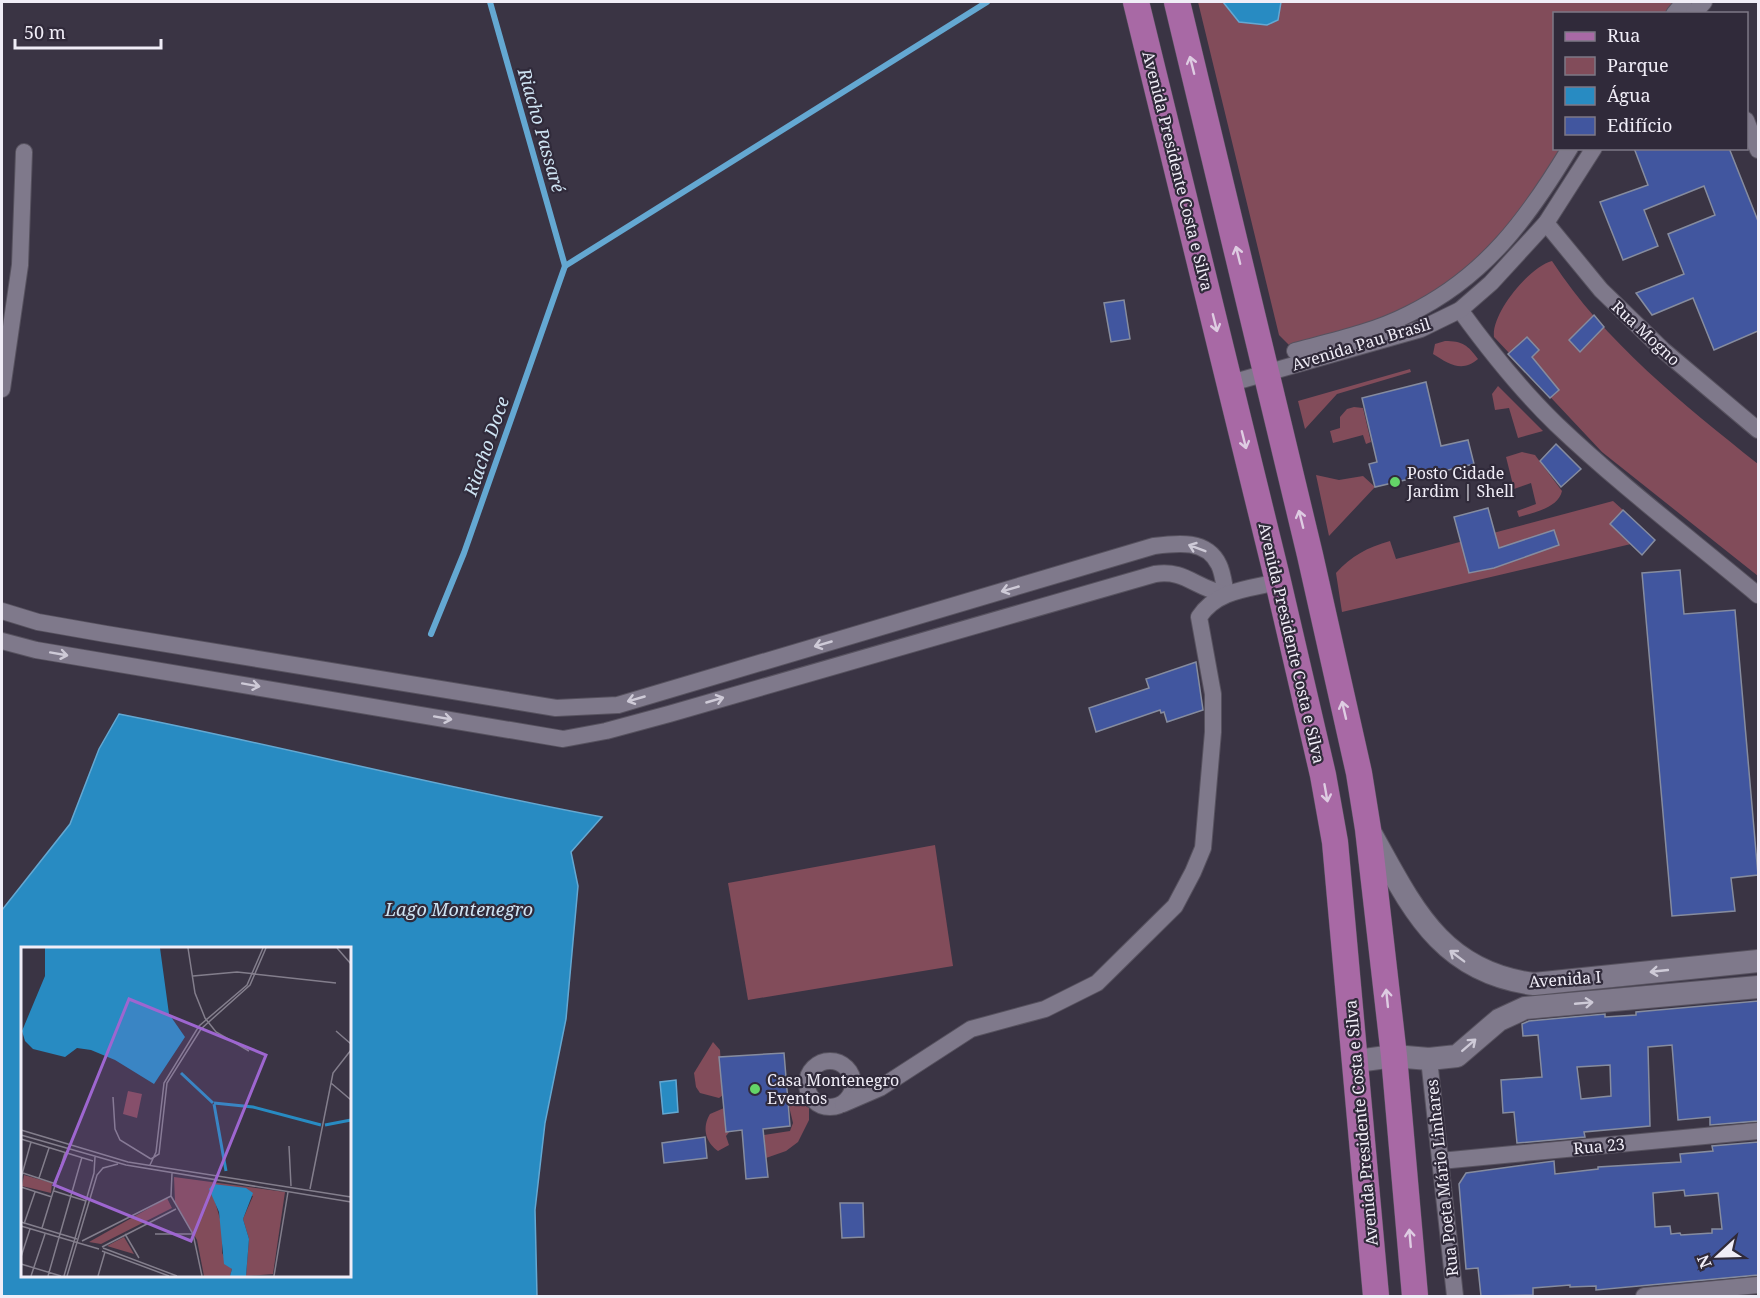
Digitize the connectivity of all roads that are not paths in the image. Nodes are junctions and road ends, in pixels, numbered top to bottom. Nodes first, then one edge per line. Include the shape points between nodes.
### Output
1 (1136, 2) edge
2 (1177, 2) edge
3 (1697, 7) edge
4 (1681, 12) edge
5 (1748, 125) edge
6 (1569, 150) edge
7 (1593, 150) edge
8 (1758, 150) edge
9 (24, 152) dead end
10 (1546, 224) junction
11 (1460, 310) junction
12 (1295, 351) dead end
13 (1266, 373) junction
14 (1231, 383) junction
15 (2, 389) edge
16 (1758, 430) edge
17 (1278, 582) junction
18 (1226, 594) junction
19 (1758, 595) edge
20 (2, 611) edge
21 (2, 642) edge
22 (1368, 829) junction
23 (1758, 961) edge
24 (1691, 968) junction
25 (1758, 987) edge
26 (1694, 993) junction
27 (1394, 1056) junction
28 (1429, 1059) junction
29 (1357, 1061) junction
30 (843, 1104) dead end
31 (1758, 1131) edge
32 (1440, 1161) junction
33 (1758, 1285) edge
34 (1738, 1292) edge
35 (1376, 1296) edge
36 (1415, 1296) edge
37 (1455, 1296) edge
38 (1644, 1296) edge

1 -> 14 main road, Avenida Presidente Costa e Silva
13 -> 2 main road
3 - 4 street
5 - 8 street
6 - 12 street via 1515,231 1466,277 1409,314
7 - 10 street, Avenida Pau Brasil
9 - 15 street via 20,265
10 - 11 street, Avenida Pau Brasil
10 - 16 street, Rua Mogno via 1601,290 1663,350
11 - 13 street, Avenida Pau Brasil via 1420,329
11 - 19 street via 1491,352 1555,423
13 - 14 street, Avenida Pau Brasil
22 -> 13 main road via 1310,555
14 -> 17 main road, Avenida Presidente Costa e Silva
17 - 18 street
17 -> 29 main road, Avenida Presidente Costa e Silva via 1335,842
18 -> 20 street via 1219,565 1211,555 1196,545 1154,546 618,705 556,708 106,634
21 -> 18 street via 36,651 563,739 659,717 1155,574 1172,571
18 - 30 street via 1208,604 1199,617 1213,694 1213,732 1203,848 1175,906 1097,983 1045,1009 971,1029 880,1088
24 -> 22 street, Avenida I via 1534,984 1510,981 1471,966 1451,953 1416,910
27 -> 22 main road
23 - 24 street, Avenida I
24 - 26 street
25 - 26 street, Avenida I
28 -> 26 street, Avenida I via 1457,1056 1499,1020 1525,1008
27 - 28 street, Avenida I
27 - 29 street, Avenida I
36 -> 27 main road
28 - 32 street, Rua Poeta Mário Linhares
29 - 35 main road, Avenida Presidente Costa e Silva
31 - 32 street, Rua 23
32 - 37 street, Rua Poeta Mário Linhares
33 - 34 street
34 - 38 street

